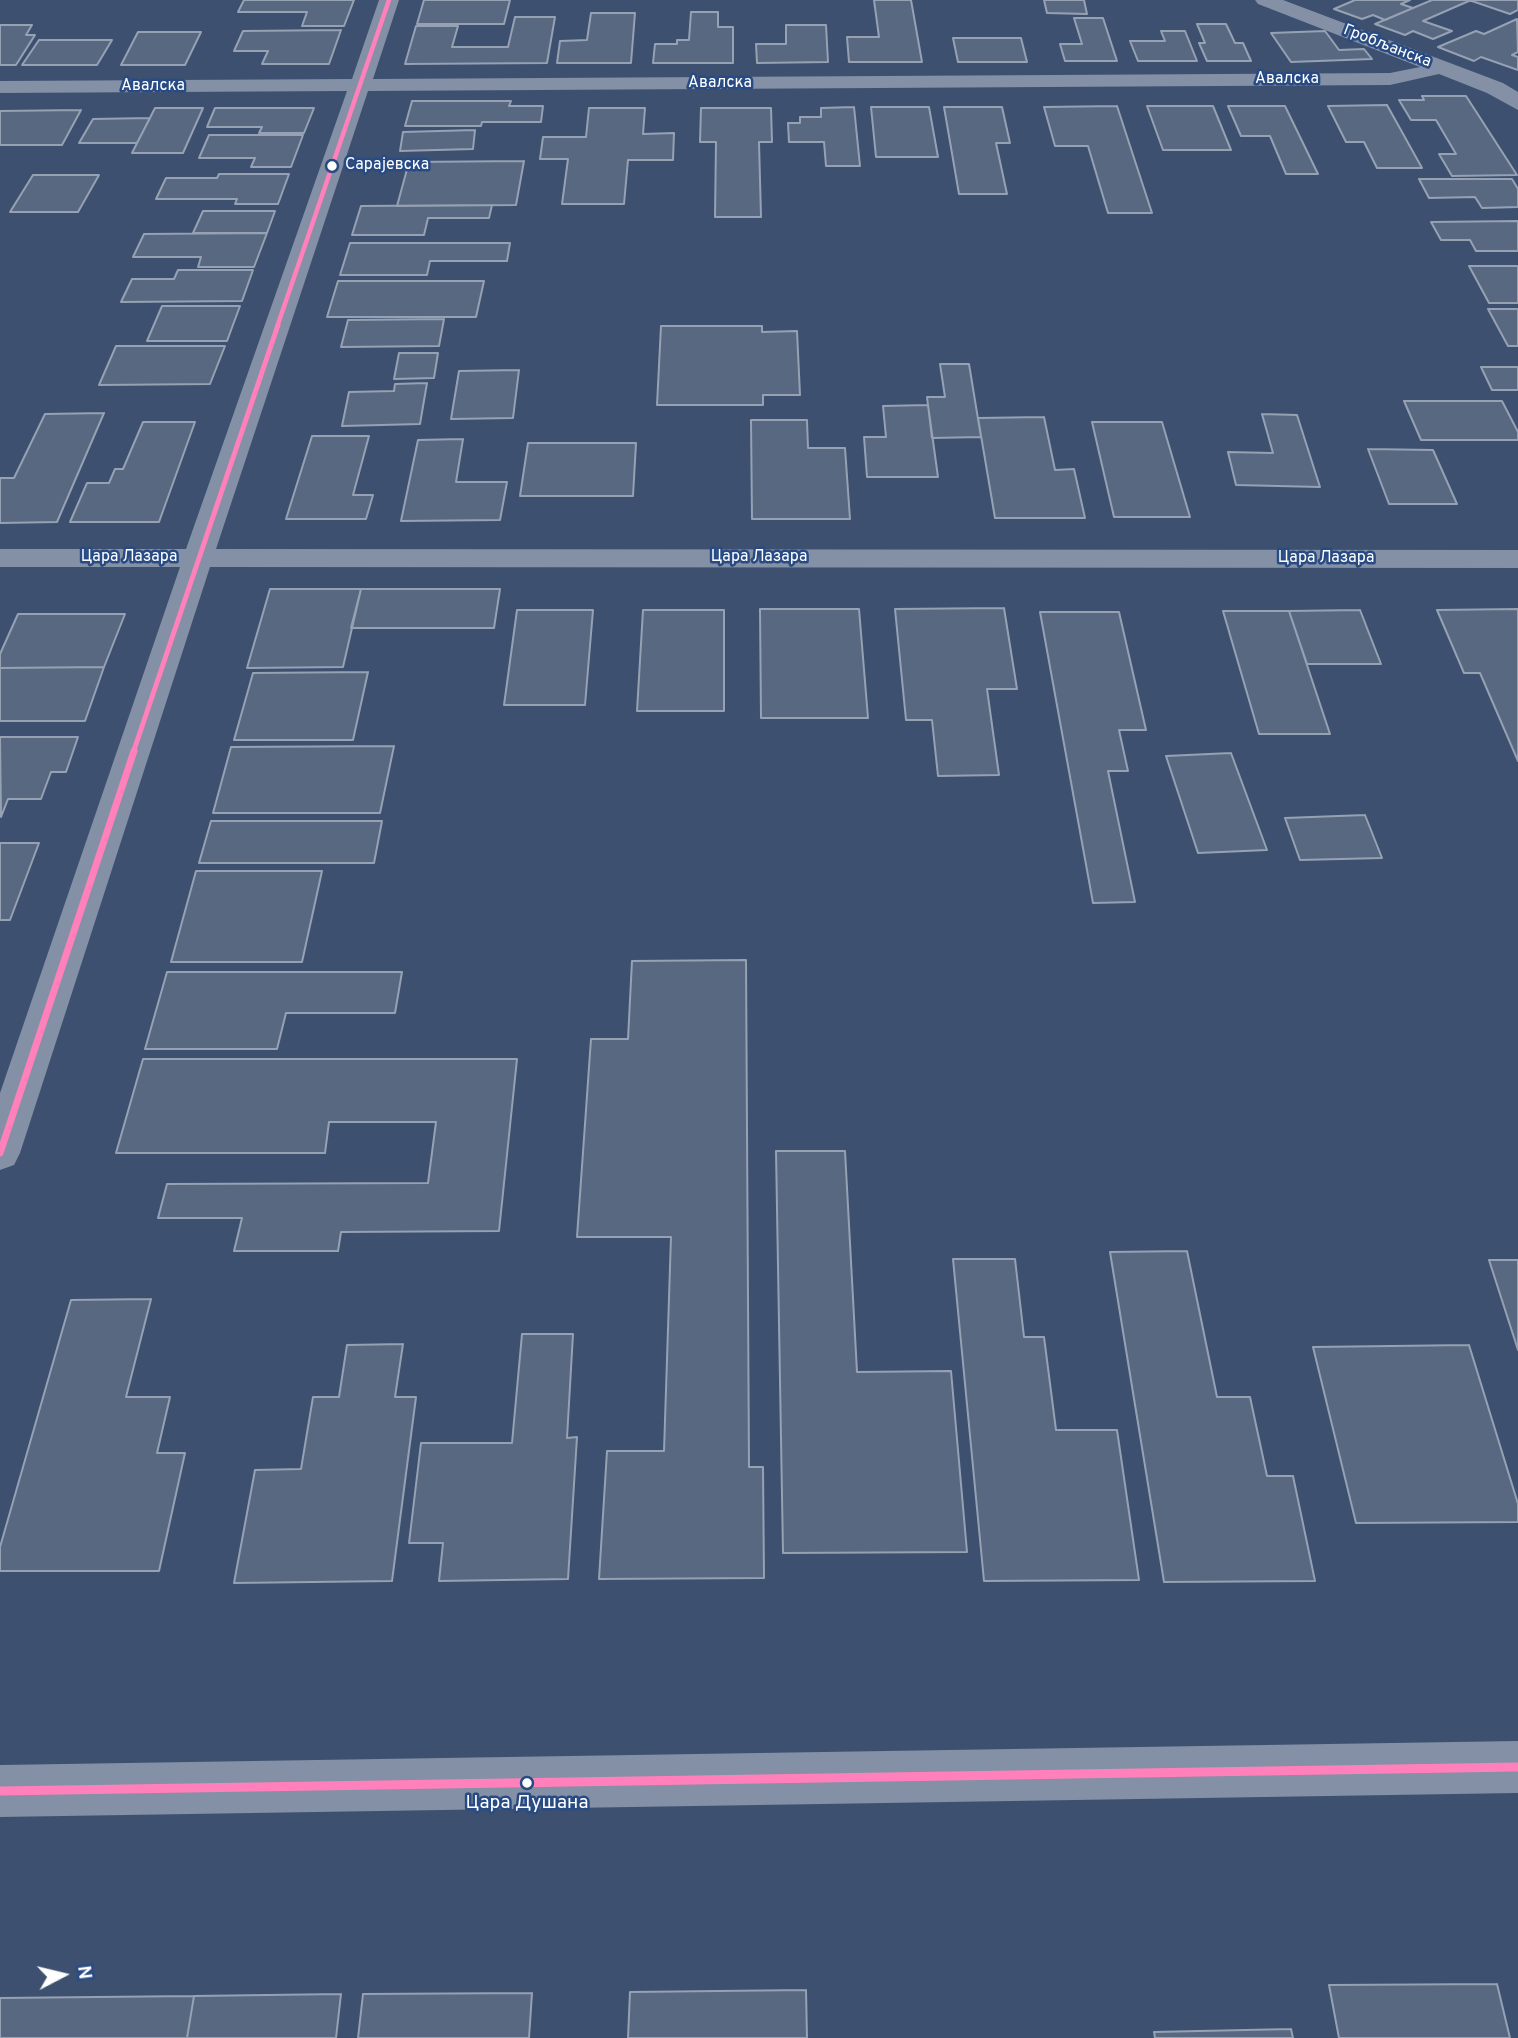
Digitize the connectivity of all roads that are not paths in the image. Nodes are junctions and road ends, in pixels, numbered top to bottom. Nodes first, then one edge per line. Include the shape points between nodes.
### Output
1 (389, 0) edge
2 (1265, 0) edge
3 (1439, 67) junction
4 (360, 86) junction
5 (0, 87) edge
6 (1515, 97) edge
7 (0, 558) edge
8 (198, 558) junction
9 (1518, 559) edge
10 (0, 1153) edge
11 (1518, 1766) edge
12 (0, 1791) edge

1 - 4 street
2 - 3 street, Гробљанска
3 - 4 street, Авалска via 1390,79
3 - 6 street, Гробљанска
4 - 5 street, Авалска
4 - 8 street
7 - 8 street, Цара Лазара
8 - 9 street, Цара Лазара
8 - 10 street
11 - 12 street

